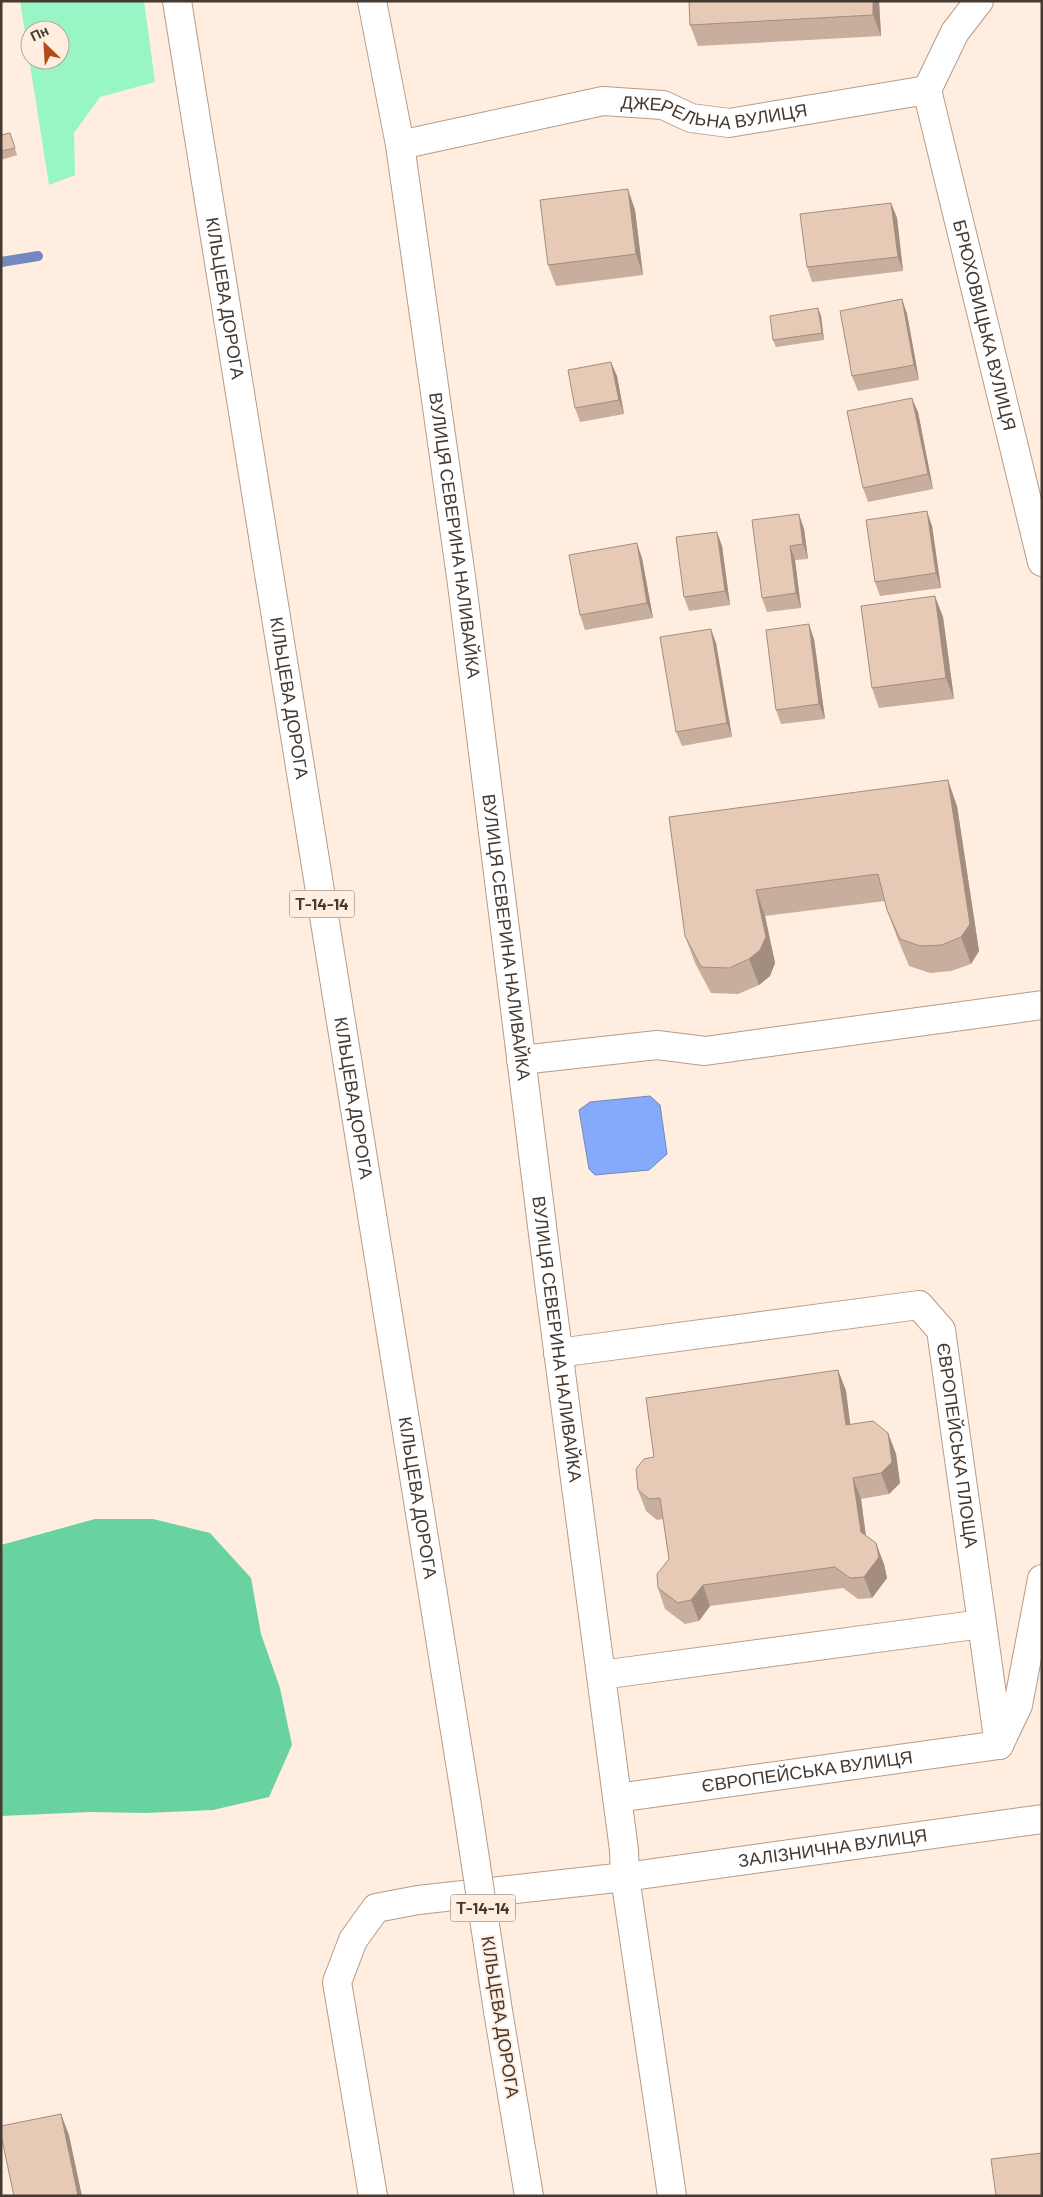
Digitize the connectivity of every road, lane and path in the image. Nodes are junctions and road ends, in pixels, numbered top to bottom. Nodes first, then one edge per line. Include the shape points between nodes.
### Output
1 (177, 1) edge
2 (372, 1) edge
3 (979, 1) edge
4 (927, 90) junction
5 (400, 145) junction
6 (1042, 562) edge
7 (1042, 1005) edge
8 (521, 1060) junction
9 (558, 1353) junction
10 (1042, 1579) edge
11 (982, 1624) junction
12 (601, 1675) junction
13 (999, 1745) junction
14 (617, 1798) junction
15 (1042, 1819) edge
16 (625, 1876) junction
17 (373, 2196) edge
18 (529, 2196) edge
19 (672, 2196) edge

1 - 18 main road, КІЛЬЦЕВА ДОРОГА / Т-14-14, bridge
2 - 5 main road, ВУЛИЦЯ СЕВЕРИНА НАЛИВАЙКА
3 - 4 main road via 955,32
4 - 5 main road, ДЖЕРЕЛЬНА ВУЛИЦЯ via 729,124 691,118 663,105 603,101
4 - 6 main road, БРЮХОВИЦЬКА ВУЛИЦЯ
5 - 8 main road, ВУЛИЦЯ СЕВЕРИНА НАЛИВАЙКА via 462,584
7 - 8 main road via 705,1051 657,1045
8 - 9 main road, ВУЛИЦЯ СЕВЕРИНА НАЛИВАЙКА
9 - 11 main road, ЄВРОПЕЙСЬКА ПЛОЩА via 919,1305 941,1330
9 - 12 main road, ВУЛИЦЯ СЕВЕРИНА НАЛИВАЙКА
10 - 13 main road via 1018,1706
11 - 12 main road
11 - 13 main road, ЄВРОПЕЙСЬКА ПЛОЩА
12 - 14 main road, ВУЛИЦЯ СЕВЕРИНА НАЛИВАЙКА
13 - 14 main road, ЄВРОПЕЙСЬКА ВУЛИЦЯ
14 - 16 main road, ВУЛИЦЯ СЕВЕРИНА НАЛИВАЙКА
15 - 16 main road, ЗАЛІЗНИЧНА ВУЛИЦЯ
16 - 17 main road, ЗАЛІЗНИЧНА ВУЛИЦЯ via 418,1900 376,1908 353,1940 337,1982
16 - 19 main road, ВУЛИЦЯ СЕВЕРИНА НАЛИВАЙКА

